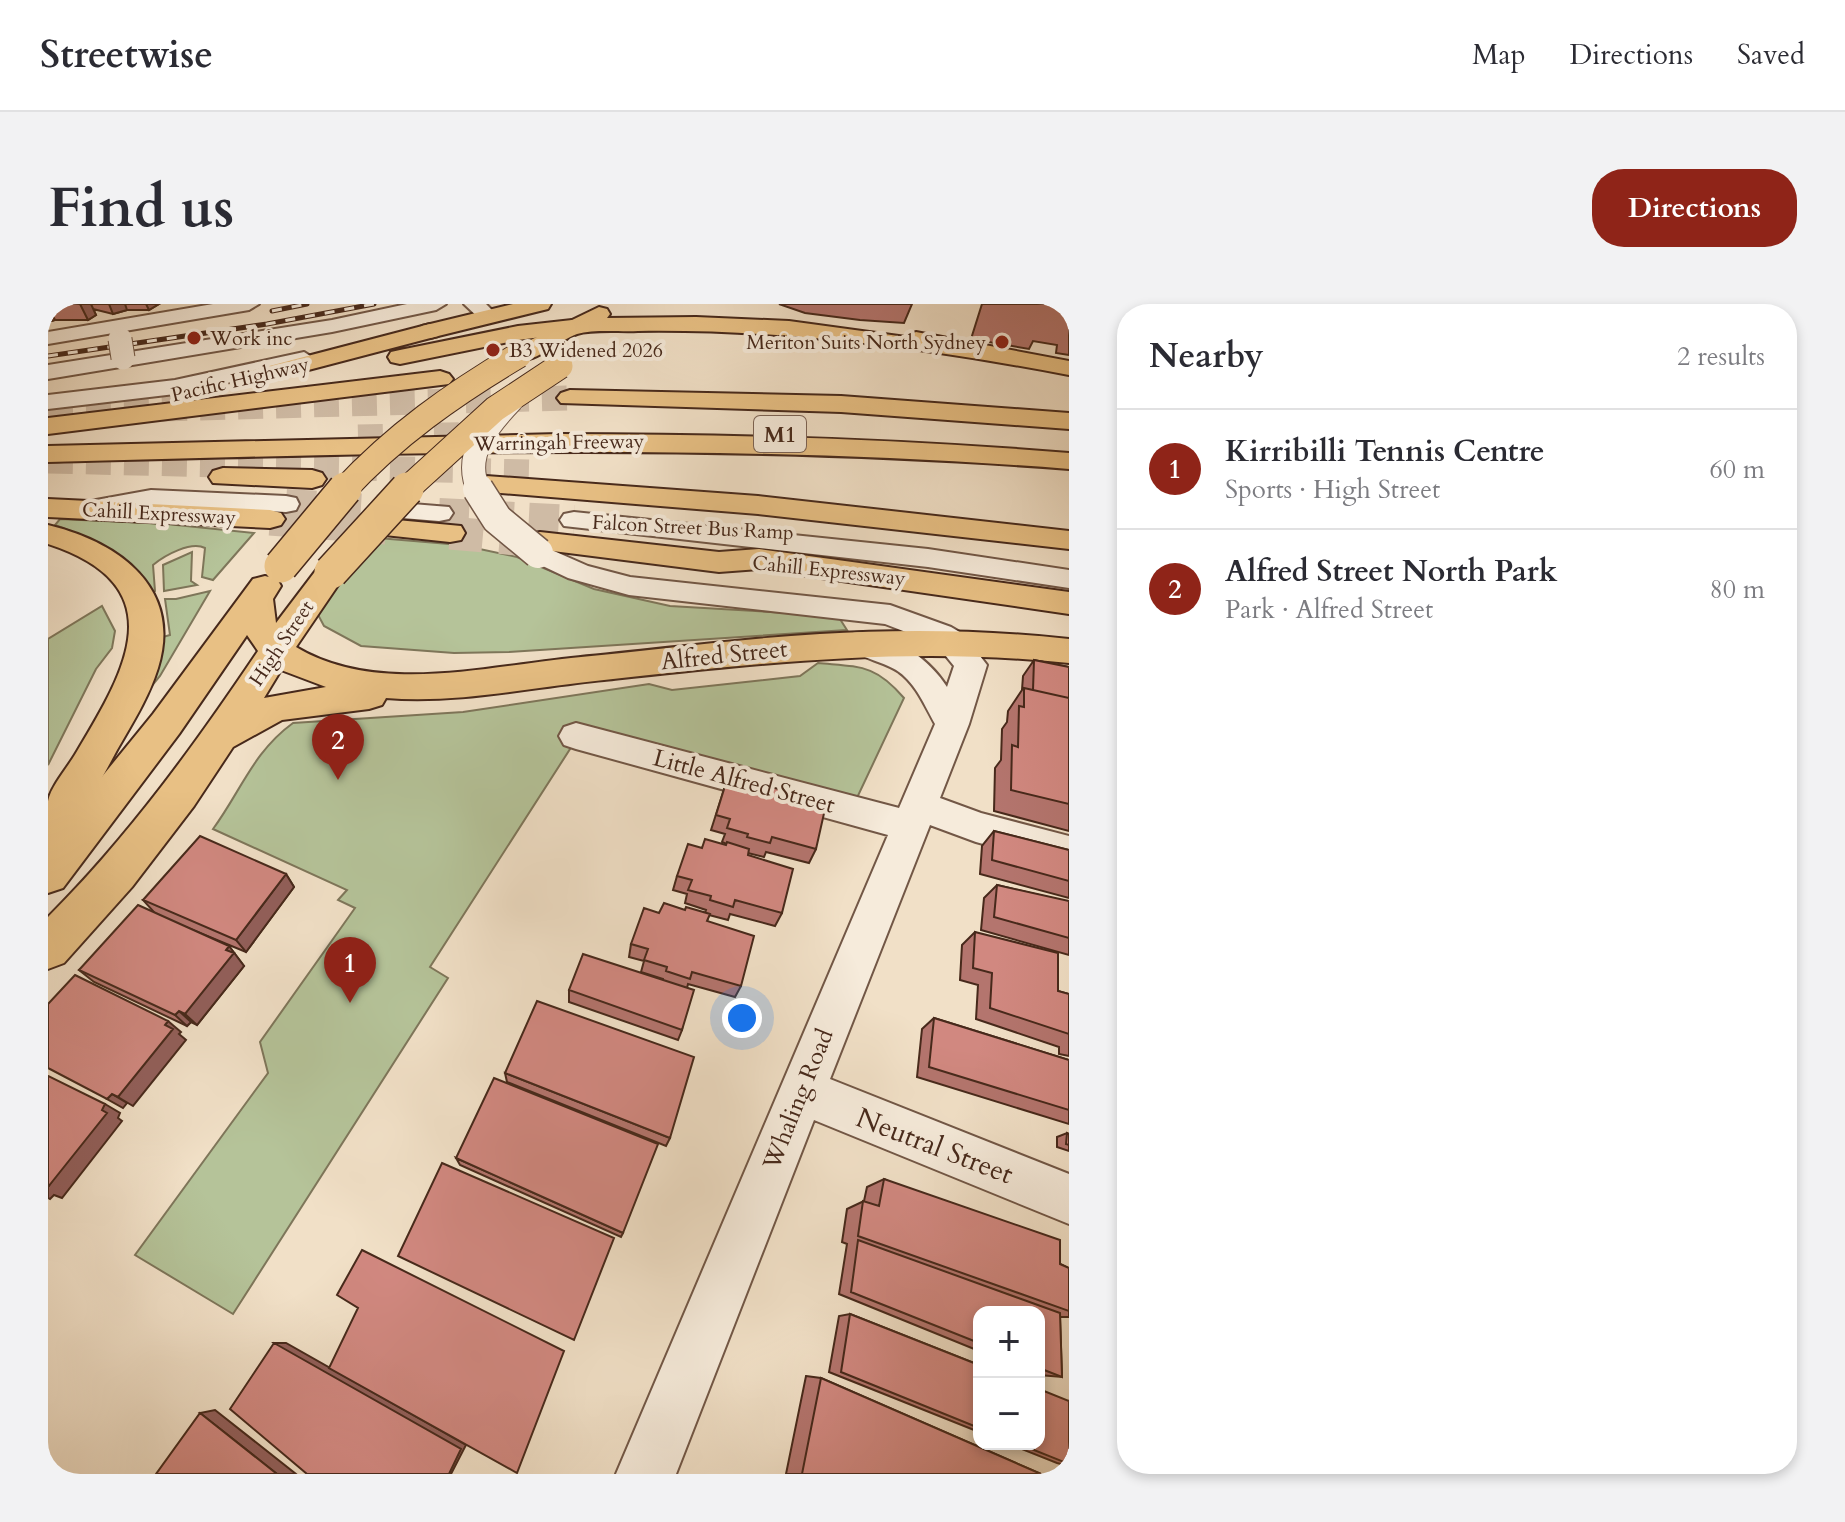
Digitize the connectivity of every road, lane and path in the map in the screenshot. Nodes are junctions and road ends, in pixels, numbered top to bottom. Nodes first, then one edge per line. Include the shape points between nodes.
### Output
1 (249, 304) edge
2 (436, 304) edge
3 (540, 304) edge
4 (619, 304) edge
5 (684, 304) edge
6 (745, 304) edge
7 (481, 310) edge
8 (648, 323) junction
9 (572, 327) junction
10 (430, 331) junction
11 (48, 338) edge
12 (942, 346) junction
13 (1069, 368) edge
14 (572, 369) junction
15 (48, 372) edge
16 (440, 379) dead end
17 (205, 390) junction
18 (48, 402) edge
19 (1069, 403) edge
20 (48, 411) edge
21 (1069, 421) edge
22 (48, 426) edge
23 (358, 437) tunnel mouth
24 (48, 446) edge
25 (1069, 452) edge
26 (48, 454) edge
27 (486, 459) junction
28 (1069, 461) edge
29 (321, 471) tunnel mouth
30 (48, 472) edge
31 (531, 472) tunnel mouth
32 (1069, 482) edge
33 (48, 508) edge
34 (278, 512) tunnel mouth
35 (1069, 517) edge
36 (393, 520) tunnel mouth
37 (445, 523) tunnel mouth
38 (48, 534) edge
39 (1069, 540) edge
40 (539, 547) junction
41 (719, 562) junction
42 (1069, 567) edge
43 (1069, 579) edge
44 (256, 598) junction
45 (1069, 603) edge
46 (1069, 623) edge
47 (859, 642) junction
48 (952, 642) junction
49 (276, 650) junction
50 (1069, 651) edge
51 (430, 684) junction
52 (952, 724) junction
53 (576, 736) dead end
54 (218, 741) junction
55 (915, 816) junction
56 (48, 833) edge
57 (1069, 852) edge
58 (48, 875) edge
59 (48, 948) edge
60 (802, 1090) junction
61 (1069, 1199) edge
62 (646, 1474) edge

1 - 11 street
2 - 15 street via 321,328 122,349
3 - 7 main road, Pacific Highway
4 - 9 main road
5 - 8 main road
6 - 12 main road
7 - 10 main road, Pacific Highway
8 - 9 main road
8 - 12 main road via 763,325
8 - 14 main road, High Street
9 - 17 main road via 455,345 253,388
9 - 44 main road, High Street, bridge via 459,390 415,423 338,497
10 - 17 main road, Pacific Highway
10 - 18 street, Pacific Highway via 207,381
12 - 13 main road
14 - 19 main road, M1
14 - 21 main road, Warringah Freeway / M1 via 841,404
14 - 40 street, High Street, bridge via 518,395 489,423 476,447 473,465 486,508 506,530
14 - 49 main road, High Street, bridge via 493,409 455,440 331,572
16 - 22 main road
17 - 20 main road, Pacific Highway
23 - 24 main road
25 - 27 main road, Warringah Freeway / M1 via 796,435
26 - 28 main road, Warringah Freeway via 642,440 842,444
27 - 32 main road via 803,458
27 - 39 main road, Warringah Freeway via 758,505
29 - 30 main road
31 - 35 main road, Warringah Freeway / M1 via 853,488
33 - 34 main road, Cahill Expressway
36 - 37 main road
38 - 56 main road via 85,546 122,572 136,587 147,633 141,668 123,705
40 - 41 main road, Cahill Expressway
40 - 48 street, Alfred Street via 578,572 629,586 861,609 910,620
41 - 45 main road, Cahill Expressway via 759,559
41 - 46 main road via 751,573
42 - 43 street, Falcon Street Bus Ramp via 757,527 574,520 928,558
44 - 49 main road via 262,631
44 - 58 main road, High Street
47 - 48 main road, Alfred Street
47 - 51 main road, Alfred Street
47 - 52 street via 919,668
48 - 50 main road, Alfred Street
48 - 52 street, Whaling Road via 971,665
49 - 51 main road via 339,679
49 - 54 main road, High Street
51 - 54 main road via 404,692 273,707 243,720
52 - 55 street, Whaling Road
53 - 55 street, Little Alfred Street
54 - 59 main road, High Street via 127,862
55 - 57 street, Little Alfred Street
55 - 60 street, Whaling Road
60 - 61 street, Neutral Street
60 - 62 street, Whaling Road

